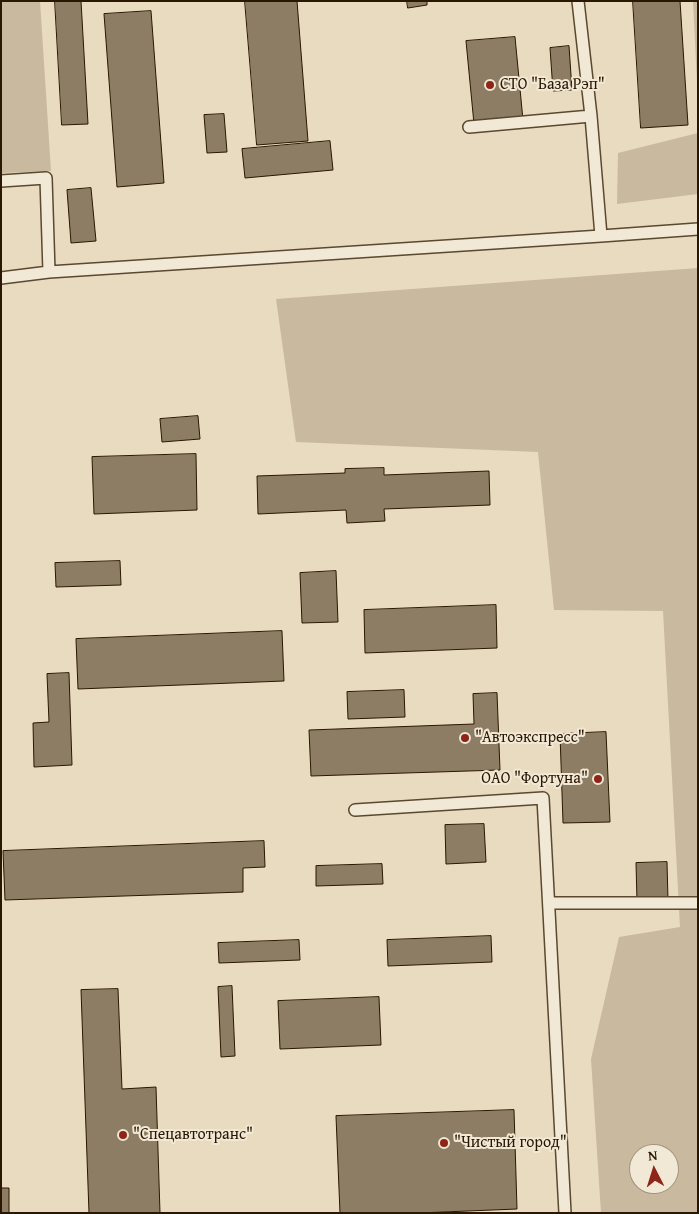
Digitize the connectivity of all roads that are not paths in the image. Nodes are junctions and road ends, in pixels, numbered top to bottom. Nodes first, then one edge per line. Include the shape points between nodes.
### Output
1 (578, 1) edge
2 (591, 116) junction
3 (469, 127) dead end
4 (1, 181) edge
5 (698, 228) edge
6 (601, 236) junction
7 (49, 272) junction
8 (1, 278) edge
9 (355, 810) dead end
10 (549, 903) junction
11 (698, 903) edge
12 (565, 1213) edge

1 - 2 lane
2 - 3 lane
2 - 6 lane
4 - 7 lane via 46,178
5 - 6 lane
6 - 7 lane
7 - 8 lane
9 - 10 lane via 543,798
10 - 11 lane
10 - 12 lane

